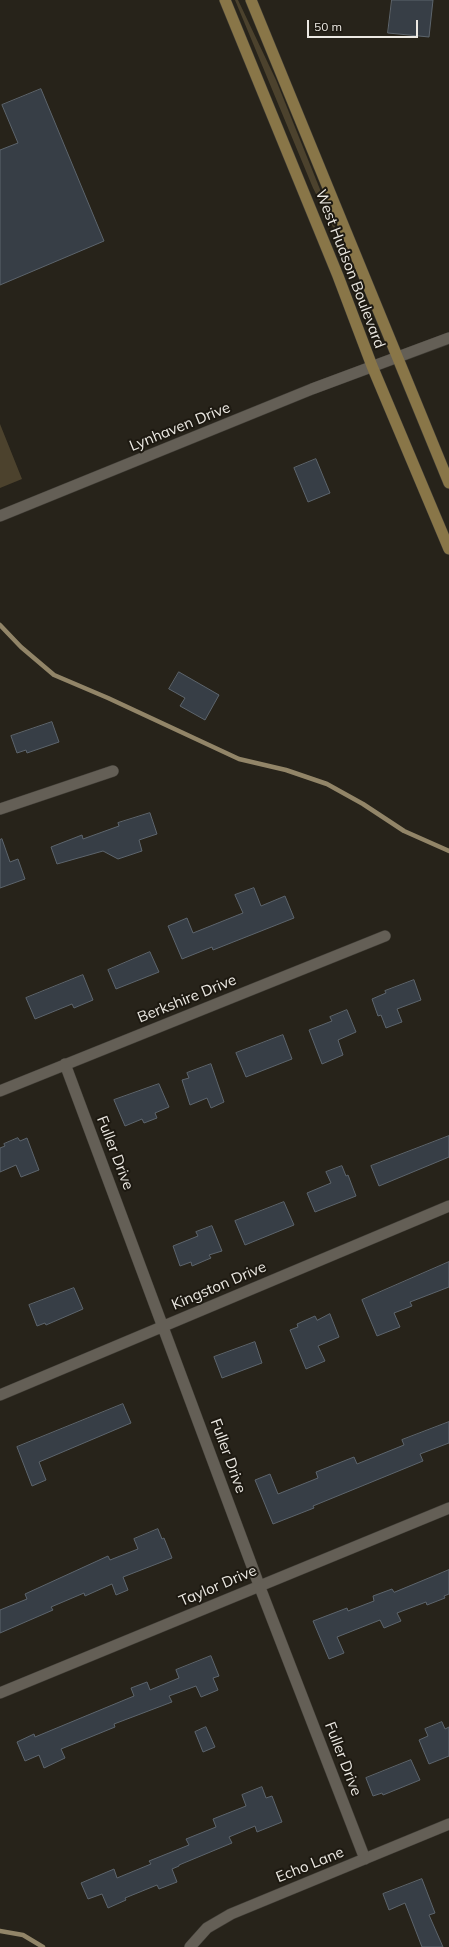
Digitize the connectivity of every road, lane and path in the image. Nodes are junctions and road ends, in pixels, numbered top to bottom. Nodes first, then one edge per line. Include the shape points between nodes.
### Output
1 (225, 0) edge
2 (252, 0) edge
3 (449, 338) edge
4 (397, 358) junction
5 (372, 366) junction
6 (449, 483) edge
7 (0, 516) edge
8 (449, 549) edge
9 (113, 771) dead end
10 (0, 809) edge
11 (385, 936) dead end
12 (65, 1064) junction
13 (0, 1091) edge
14 (449, 1206) edge
15 (164, 1325) junction
16 (0, 1395) edge
17 (449, 1508) edge
18 (259, 1585) junction
19 (0, 1693) edge
20 (449, 1824) edge
21 (365, 1859) junction
22 (190, 1947) edge

1 - 5 main road, West Hudson Boulevard
2 - 4 main road, West Hudson Boulevard
3 - 4 street, Lynhaven Drive
4 - 5 street, Lynhaven Drive
4 - 6 main road, West Hudson Boulevard
5 - 7 street, Lynhaven Drive
5 - 8 main road, West Hudson Boulevard
9 - 10 street
11 - 12 street, Berkshire Drive
12 - 13 street, Berkshire Drive
12 - 15 street, Fuller Drive
14 - 15 street, Kingston Drive
15 - 16 street, Kingston Drive
15 - 18 street, Fuller Drive
17 - 18 street, Taylor Drive
18 - 19 street, Taylor Drive
18 - 21 street, Fuller Drive
20 - 21 street, Echo Lane
21 - 22 street, Echo Lane via 231,1914 207,1928

